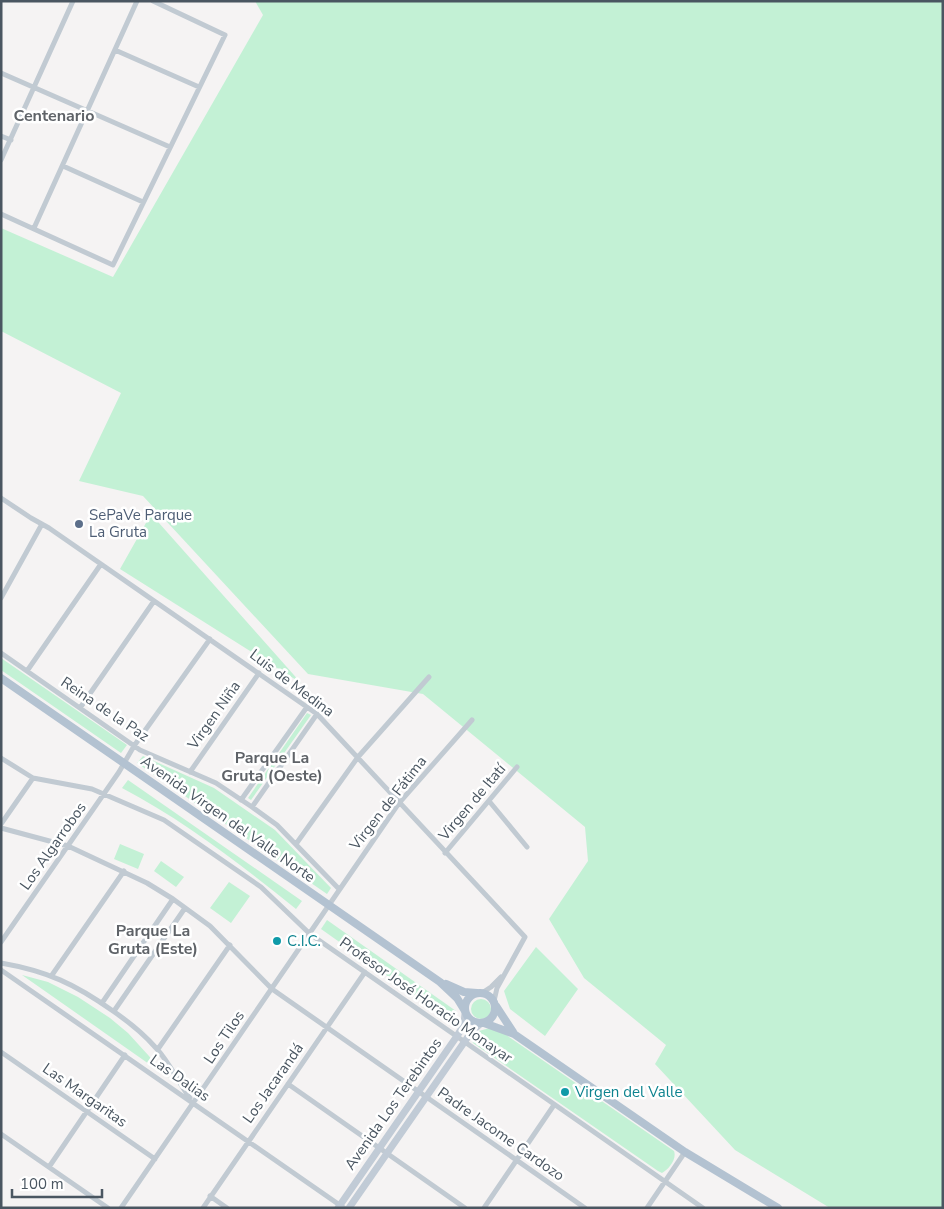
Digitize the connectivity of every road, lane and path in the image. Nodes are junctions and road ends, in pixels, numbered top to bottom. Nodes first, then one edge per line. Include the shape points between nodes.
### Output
1 (73, 1) edge
2 (137, 1) edge
3 (153, 1) edge
4 (115, 50) junction
5 (1, 73) edge
6 (34, 88) junction
7 (199, 88) junction
8 (88, 111) junction
9 (1, 136) edge
10 (11, 140) junction
11 (170, 147) junction
12 (1, 160) edge
13 (63, 166) junction
14 (143, 202) junction
15 (1, 214) edge
16 (34, 228) junction
17 (1, 498) edge
18 (42, 524) junction
19 (101, 564) junction
20 (1, 598) edge
21 (154, 601) junction
22 (210, 638) junction
23 (1, 653) edge
24 (27, 671) junction
25 (259, 673) junction
26 (429, 677) dead end
27 (1, 678) edge
28 (307, 707) junction
29 (80, 708) junction
30 (317, 714) junction
31 (472, 720) dead end
32 (134, 746) junction
33 (358, 757) junction
34 (1, 758) edge
35 (124, 764) junction
36 (518, 766) dead end
37 (190, 772) junction
38 (33, 778) junction
39 (104, 793) junction
40 (241, 800) junction
41 (489, 801) junction
42 (399, 803) junction
43 (252, 807) junction
44 (1, 824) edge
45 (1, 828) edge
46 (296, 844) junction
47 (68, 846) junction
48 (527, 847) dead end
49 (445, 853) junction
50 (124, 871) junction
51 (339, 889) junction
52 (174, 899) junction
53 (329, 906) junction
54 (185, 908) junction
55 (310, 934) junction
56 (1, 942) edge
57 (230, 945) junction
58 (1, 963) edge
59 (508, 969) junction
60 (1, 970) edge
61 (365, 972) junction
62 (52, 975) junction
63 (440, 982) junction
64 (272, 989) junction
65 (480, 993) junction
66 (494, 1002) junction
67 (102, 1003) junction
68 (114, 1012) junction
69 (465, 1012) junction
70 (482, 1024) junction
71 (327, 1027) junction
72 (514, 1034) junction
73 (457, 1036) junction
74 (464, 1042) junction
75 (158, 1049) junction
76 (1, 1052) edge
77 (125, 1055) junction
78 (288, 1084) junction
79 (418, 1092) junction
80 (426, 1097) junction
81 (194, 1103) junction
82 (554, 1105) junction
83 (87, 1111) junction
84 (1, 1134) edge
85 (249, 1141) junction
86 (380, 1148) junction
87 (685, 1152) junction
88 (387, 1153) junction
89 (155, 1158) junction
90 (517, 1160) junction
91 (49, 1167) junction
92 (665, 1182) junction
93 (210, 1196) junction
94 (341, 1207) edge
95 (108, 1208) edge
96 (122, 1208) edge
97 (203, 1208) edge
98 (227, 1208) edge
99 (349, 1208) edge
100 (465, 1208) edge
101 (484, 1208) edge
102 (585, 1208) edge
103 (647, 1208) edge
104 (702, 1208) edge
105 (778, 1208) edge

1 - 6 street
2 - 4 street
3 - 7 street via 225,35
4 - 7 street
4 - 8 street
5 - 6 street
6 - 8 street
6 - 10 street
7 - 11 street
8 - 11 street
8 - 13 street
9 - 10 street
10 - 12 street
11 - 14 street
13 - 14 street
13 - 16 street
14 - 16 street via 113,265
15 - 16 street
17 - 18 street, Luis de Medina
18 - 19 street, Luis de Medina
18 - 20 street
19 - 21 street, Luis de Medina
19 - 24 street
21 - 22 street, Luis de Medina
21 - 29 street
22 - 25 street, Luis de Medina
22 - 32 street, Los Algarrobos
23 - 24 street, Reina de la Paz
24 - 29 street, Reina de la Paz
25 - 28 street, Luis de Medina
25 - 37 street, Virgen Niña
26 - 33 street
27 - 35 main road, Avenida Virgen del Valle Norte
28 - 30 street, Luis de Medina
28 - 40 street
29 - 32 street, Reina de la Paz
30 - 33 street, Luis de Medina
30 - 43 street
31 - 42 street, Virgen de Fátima
32 - 35 street, Los Algarrobos
32 - 37 street, Reina de la Paz
33 - 42 street, Luis de Medina
33 - 46 street
34 - 38 street, Profesor José Horacio Monayar
35 - 39 street, Los Algarrobos
35 - 53 main road, Avenida Virgen del Valle Norte
36 - 41 street, Virgen de Itatí
37 - 40 street, Reina de la Paz via 216,782
38 - 39 street, Profesor José Horacio Monayar
38 - 44 street
39 - 47 street, Los Algarrobos
39 - 55 street, Profesor José Horacio Monayar via 172,825 261,887
40 - 43 street, Reina de la Paz
41 - 48 street
41 - 49 street, Virgen de Itatí
42 - 49 street, Luis de Medina
42 - 51 street, Virgen de Fátima
43 - 46 street, Reina de la Paz via 277,824
45 - 47 street, Padre Jacome Cardozo
46 - 51 street, Reina de la Paz
47 - 50 street, Padre Jacome Cardozo
47 - 56 street, Los Algarrobos
49 - 59 street, Luis de Medina via 525,938
50 - 52 street, Padre Jacome Cardozo
50 - 62 street
51 - 53 street, Virgen de Fátima
52 - 54 street, Padre Jacome Cardozo
52 - 67 street
53 - 55 street, Los Tilos
53 - 63 main road, Avenida Virgen del Valle Norte
54 - 57 street, Padre Jacome Cardozo
54 - 68 street
55 - 61 street, Profesor José Horacio Monayar
55 - 64 street, Los Tilos
57 - 64 street, Padre Jacome Cardozo
57 - 75 street
58 - 62 street
59 - 65 street via 491,987
59 - 66 street via 497,988
60 - 77 street, Las Dalias
61 - 71 street, Los Jacarandá
61 - 73 street, Profesor José Horacio Monayar
62 - 67 street
63 - 65 main road, Avenida Virgen del Valle Norte via 464,992
63 - 69 main road, Avenida Virgen del Valle Norte via 457,998
64 - 71 street, Padre Jacome Cardozo
64 - 81 street, Los Tilos
65 - 66 main road
65 - 69 main road via 466,1002
66 - 70 main road via 496,1008 492,1018
66 - 72 main road
67 - 68 street
68 - 75 street via 143,1033
69 - 70 main road via 471,1021
69 - 73 main road, Avenida Los Terebintos via 464,1025
70 - 72 main road
70 - 74 main road, Avenida Los Terebintos
71 - 78 street, Los Jacarandá
71 - 79 street, Padre Jacome Cardozo
72 - 87 main road
73 - 74 street, Profesor José Horacio Monayar
73 - 79 main road, Avenida Los Terebintos
74 - 80 main road, Avenida Los Terebintos
74 - 82 street, Profesor José Horacio Monayar
75 - 81 street
76 - 83 street, Las Margaritas
77 - 81 street, Las Dalias
77 - 83 street
78 - 85 street, Los Jacarandá
78 - 86 street
79 - 80 street, Padre Jacome Cardozo
79 - 86 main road, Avenida Los Terebintos
80 - 88 main road, Avenida Los Terebintos
80 - 90 street, Padre Jacome Cardozo
81 - 85 street, Las Dalias
81 - 89 street, Los Tilos
82 - 90 street
82 - 92 street, Profesor José Horacio Monayar
83 - 89 street, Las Margaritas
83 - 91 street
84 - 91 street
85 - 93 street, Los Jacarandá
85 - 94 street, Las Dalias
86 - 88 street
86 - 94 main road, Avenida Los Terebintos
87 - 92 street
87 - 105 main road
88 - 99 main road, Avenida Los Terebintos
88 - 100 street
89 - 96 street, Los Tilos
90 - 101 street
90 - 102 street, Padre Jacome Cardozo
91 - 95 street
92 - 103 street
92 - 104 street, Profesor José Horacio Monayar
93 - 97 street, Los Jacarandá
93 - 98 street

